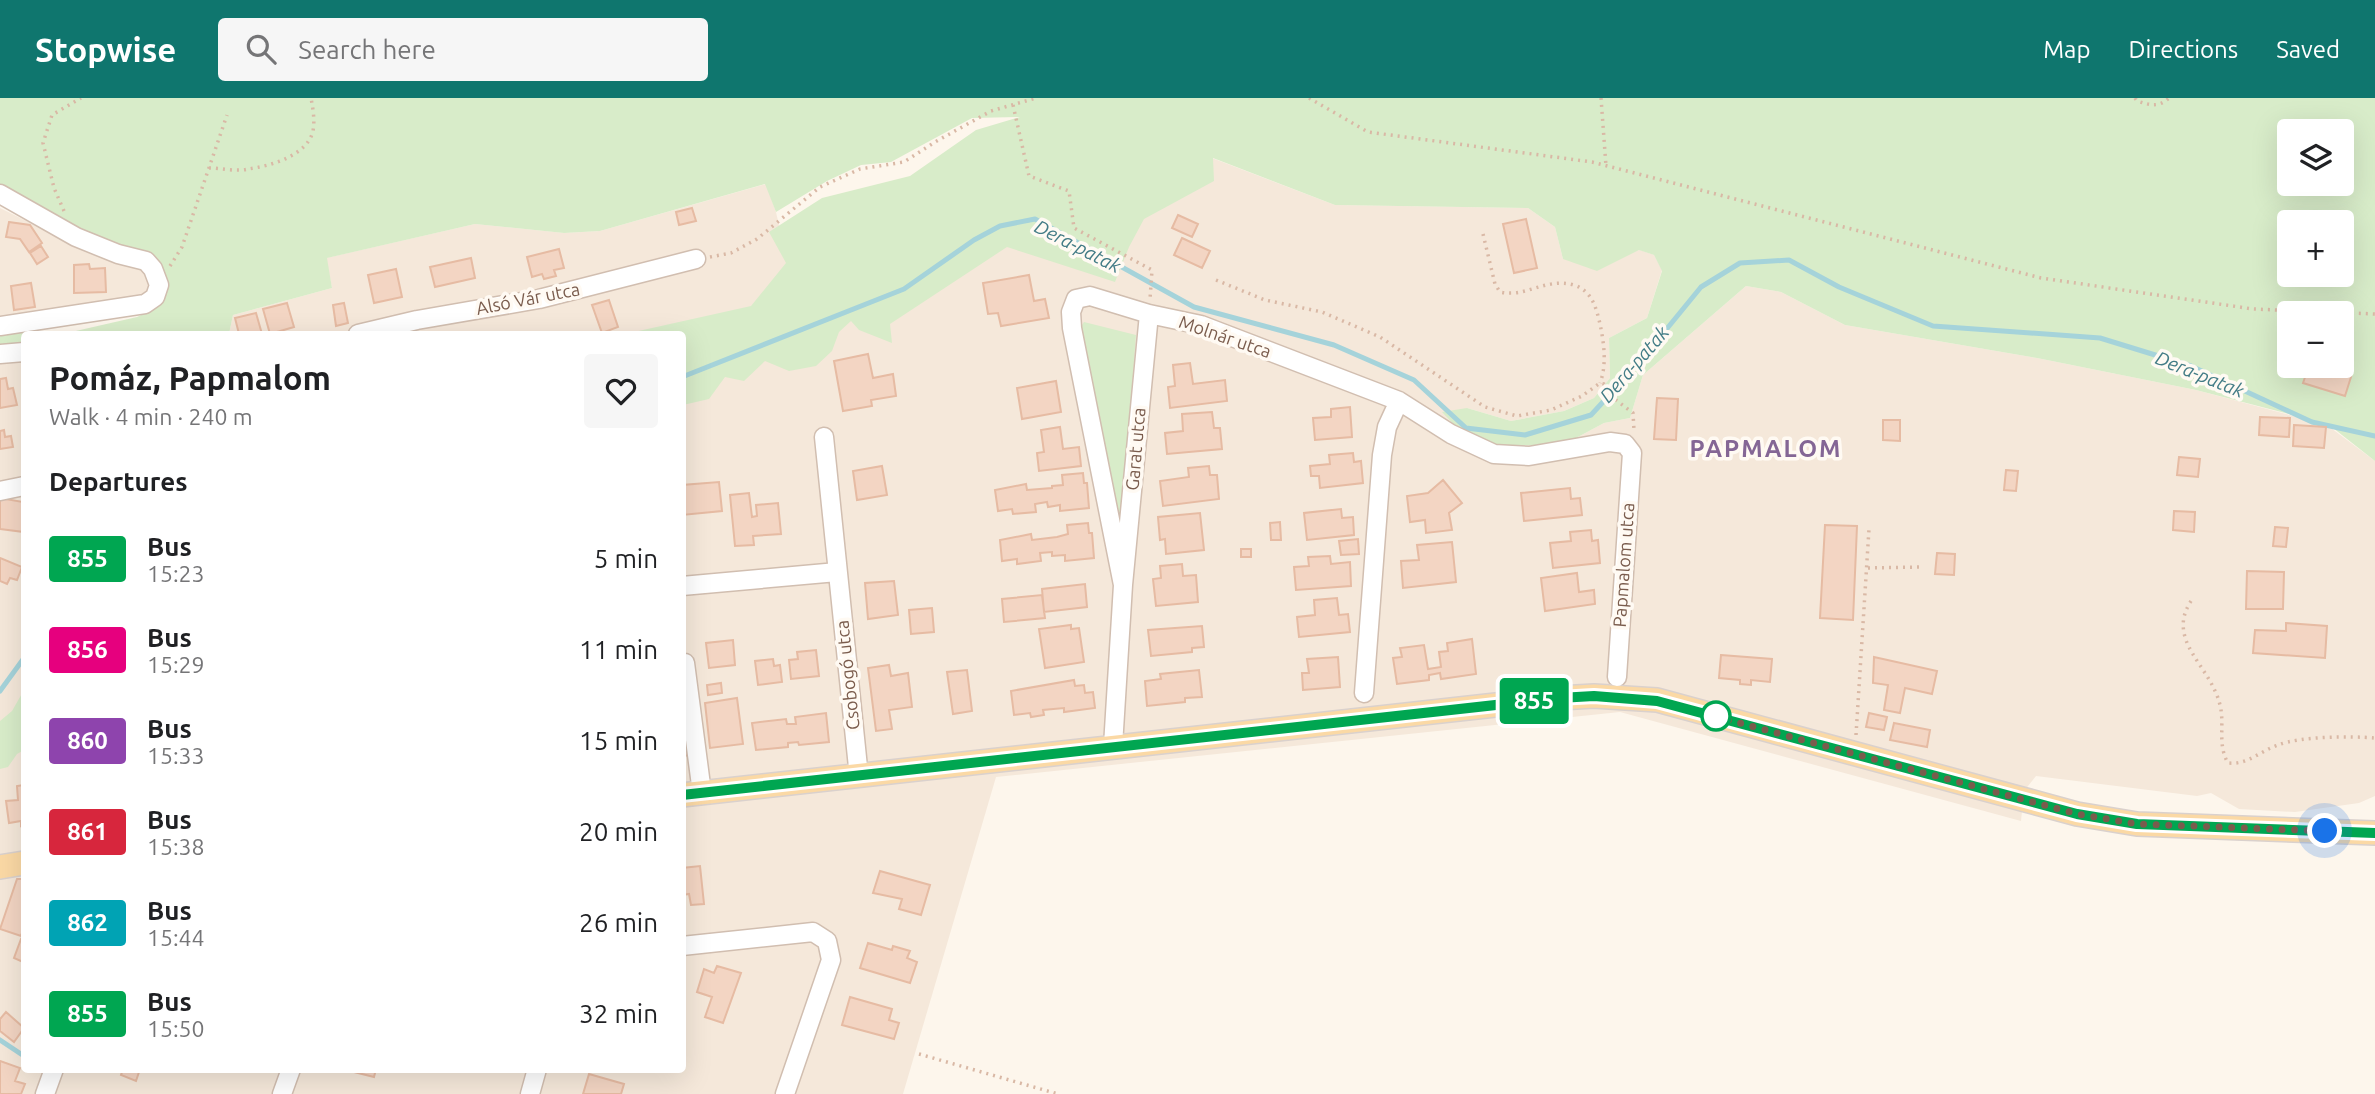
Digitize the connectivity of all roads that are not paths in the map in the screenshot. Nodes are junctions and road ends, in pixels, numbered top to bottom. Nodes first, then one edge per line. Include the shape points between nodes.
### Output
1 (0, 194) edge
2 (696, 259) road end
3 (1149, 309) junction
4 (0, 326) edge
5 (1072, 328) joint
6 (370, 331) edge
7 (21, 352) edge
8 (0, 354) edge
9 (1399, 401) junction
10 (824, 437) dead end
11 (1632, 453) joint
12 (21, 487) edge
13 (0, 491) edge
14 (837, 572) junction
15 (1124, 585) junction
16 (686, 586) edge
17 (1617, 677) dead end
18 (686, 682) edge
19 (1364, 693) dead end
20 (1113, 746) junction
21 (859, 777) junction
22 (692, 794) edge
23 (2375, 833) edge
24 (21, 864) edge
25 (0, 867) edge
26 (686, 946) edge
27 (53, 1073) edge
28 (290, 1073) edge
29 (536, 1073) edge
30 (45, 1094) edge
31 (282, 1094) edge
32 (530, 1094) edge
33 (785, 1094) edge

1 - 4 street via 76,237 146,261 159,285 155,297 145,304
2 - 6 street, Alsó Vár utca via 539,299
3 - 5 street, Molnár utca via 1090,296 1076,299
3 - 9 street, Molnár utca
3 - 15 street, Garat utca
5 - 15 street, Garat utca
7 - 8 street
9 - 11 street, Molnár utca via 1494,454 1529,456 1610,442 1625,444
9 - 19 street via 1387,427 1382,455
10 - 14 street, Csobogó utca
11 - 17 street, Papmalom utca
12 - 13 street
14 - 16 street
14 - 21 street, Csobogó utca
15 - 20 street, Garat utca
18 - 22 street
20 - 21 main road
20 - 23 main road via 1583,696 1657,701 2047,807 2137,824
21 - 22 main road
24 - 25 main road
26 - 33 street via 813,932 827,941 831,960
27 - 30 street
28 - 31 street
29 - 32 street

